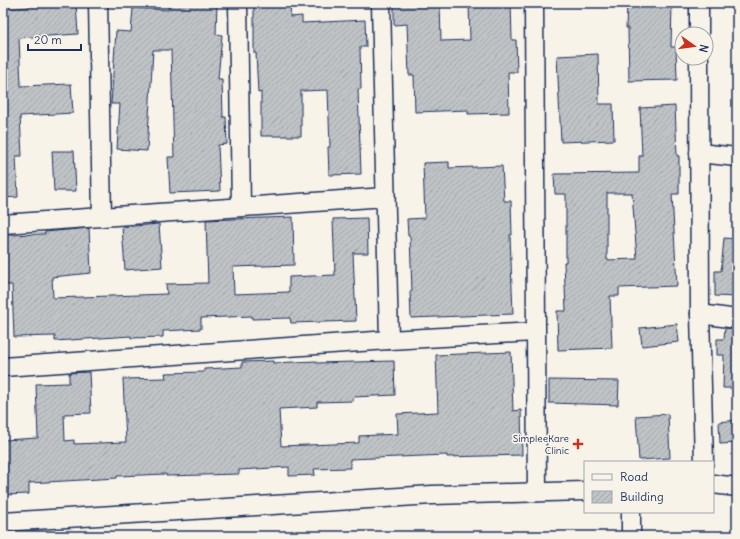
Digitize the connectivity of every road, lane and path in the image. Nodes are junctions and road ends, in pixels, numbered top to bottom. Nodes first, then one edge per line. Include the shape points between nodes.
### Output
1 (98, 3) edge
2 (238, 3) edge
3 (382, 3) edge
4 (534, 3) edge
5 (699, 3) edge
6 (699, 26) edge
7 (699, 66) edge
8 (700, 153) junction
9 (737, 157) edge
10 (385, 197) junction
11 (241, 207) junction
12 (102, 217) junction
13 (3, 224) edge
14 (700, 314) junction
15 (737, 319) edge
16 (536, 332) junction
17 (389, 340) junction
18 (3, 367) edge
19 (704, 461) edge
20 (714, 484) edge
21 (737, 487) edge
22 (584, 491) edge
23 (537, 492) junction
24 (631, 513) edge
25 (3, 522) edge
26 (630, 536) edge

1 - 12 street
2 - 11 street
3 - 10 street
4 - 16 street
5 - 6 street
7 - 8 street
8 - 9 street
8 - 14 street
10 - 11 street
10 - 17 street
11 - 12 street
12 - 13 street
14 - 15 street
14 - 19 street
16 - 17 street
16 - 23 street
17 - 18 street
20 - 21 street
22 - 23 street
23 - 25 street via 432,495
24 - 26 street

